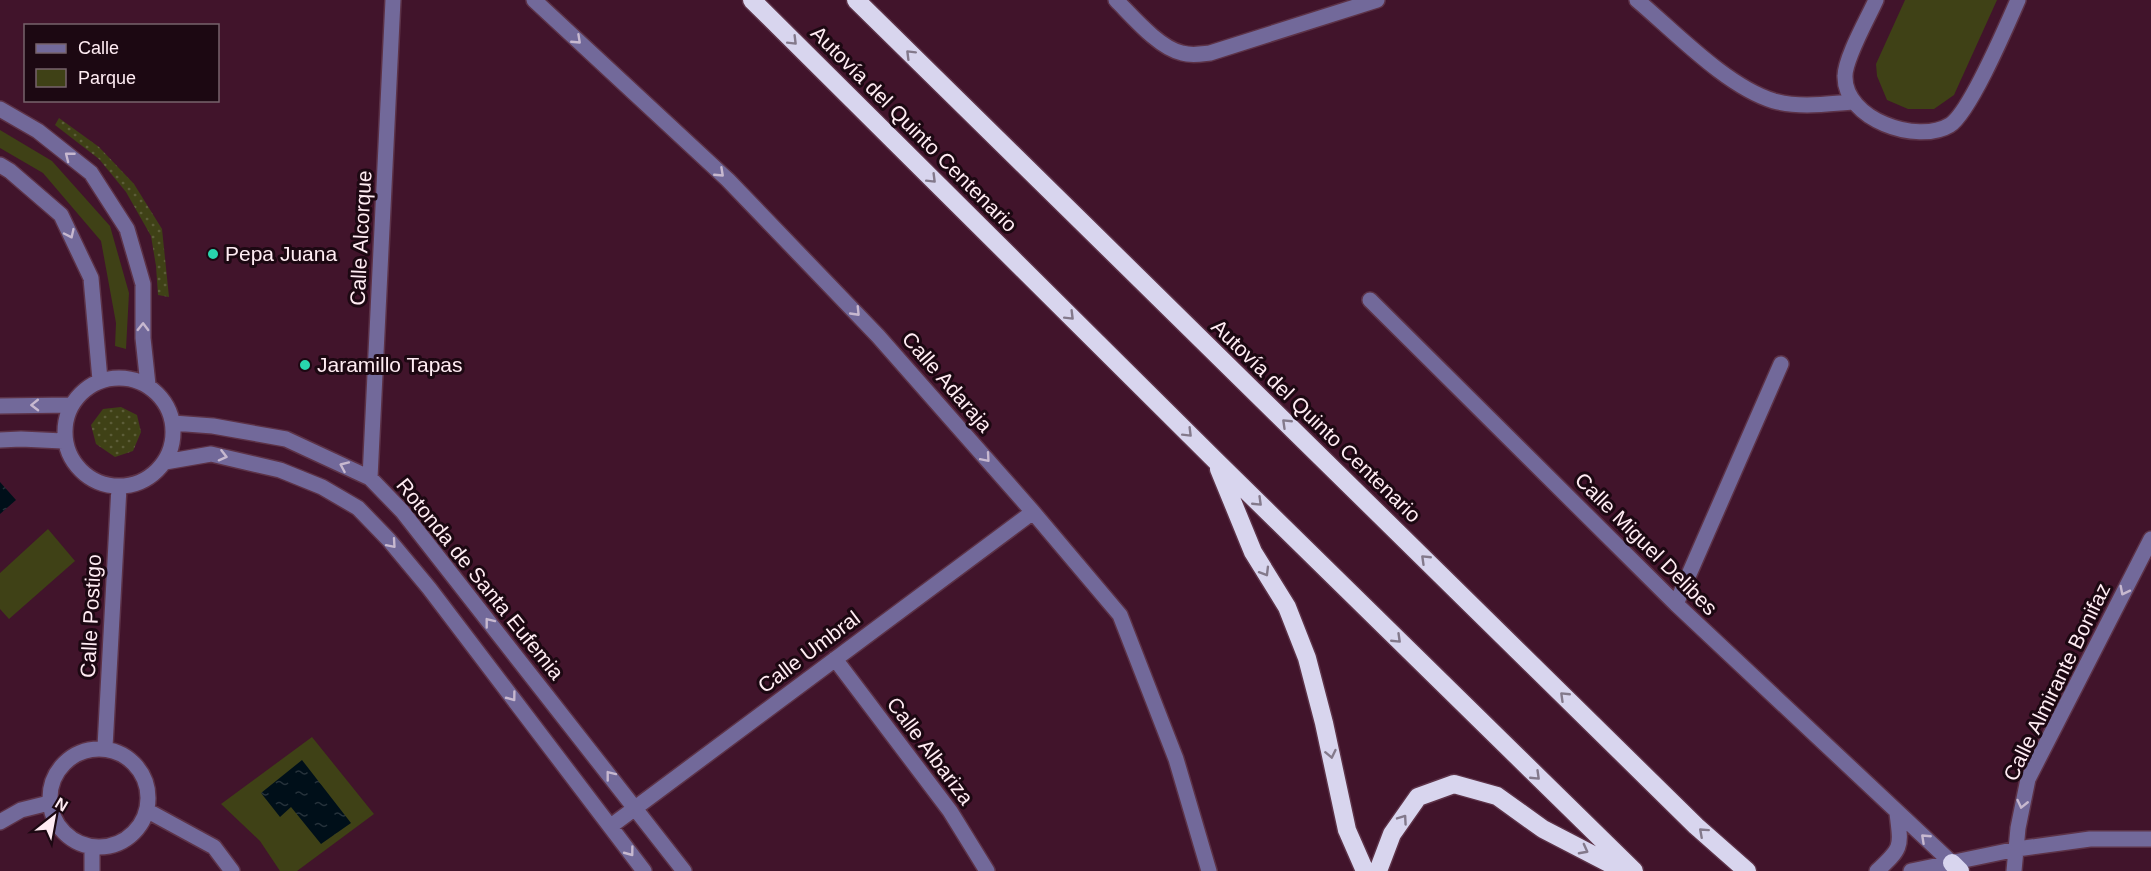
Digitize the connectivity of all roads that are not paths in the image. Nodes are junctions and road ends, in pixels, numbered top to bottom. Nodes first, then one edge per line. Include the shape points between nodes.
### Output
1 (393, 0) edge
2 (534, 0) edge
3 (752, 0) edge
4 (856, 0) edge
5 (1116, 0) edge
6 (1377, 0) edge
7 (1637, 0) edge
8 (1876, 0) edge
9 (2018, 0) edge
10 (1852, 102) junction
11 (0, 109) edge
12 (0, 165) edge
13 (1370, 300) dead end
14 (1781, 364) dead end
15 (100, 380) junction
16 (148, 385) junction
17 (70, 405) junction
18 (0, 406) edge
19 (173, 423) junction
20 (0, 440) edge
21 (63, 441) junction
22 (1216, 461) junction
23 (165, 462) junction
24 (370, 478) junction
25 (119, 487) junction
26 (1033, 512) junction
27 (2151, 539) edge
28 (1676, 604) junction
29 (835, 659) junction
30 (105, 747) junction
31 (49, 803) junction
32 (636, 808) junction
33 (148, 811) junction
34 (1898, 813) junction
35 (0, 822) edge
36 (610, 826) junction
37 (2151, 839) edge
38 (92, 847) junction
39 (2017, 849) junction
40 (1956, 867) edge
41 (92, 871) edge
42 (232, 871) edge
43 (644, 871) edge
44 (684, 871) edge
45 (987, 871) edge
46 (1209, 871) edge
47 (1365, 871) edge
48 (1378, 871) edge
49 (1624, 871) edge
50 (1634, 871) edge
51 (1747, 871) edge
52 (1876, 871) edge
53 (1911, 871) edge
54 (2014, 871) edge

1 - 24 street, Calle Alcorque
2 -> 26 street, Calle Adaraja via 728,180 878,336
3 -> 22 highway, Autovía del Quinto Centenario
51 -> 4 highway, Autovía del Quinto Centenario via 1688,818
5 - 6 street via 1169,48 1194,55
7 - 10 street via 1714,67 1743,86 1773,100 1803,105
8 - 10 street via 1844,76
9 - 10 street via 1963,111 1950,124 1934,130 1901,131 1864,113
16 -> 11 street via 142,338 143,284 127,229 91,172 38,131
12 -> 15 street via 61,215 91,278
13 - 28 street, Calle Miguel Delibes
14 - 28 street
15 - 16 street via 123,377
15 - 17 street
16 - 19 street via 167,406
17 -> 18 street
17 - 21 street
19 - 23 street via 173,443
24 -> 19 street, Rotonda de Santa Eufemia via 286,439
20 - 21 street
21 - 25 street via 73,464 99,484
22 -> 47 highway via 1253,552 1287,608 1307,658 1347,830
22 -> 50 highway, Autovía del Quinto Centenario
23 - 25 street via 140,483
23 -> 36 street via 211,454 280,470 322,487 358,508 429,588
32 -> 24 street, Rotonda de Santa Eufemia via 402,511
25 - 30 street, Calle Postigo
26 - 29 street, Calle Umbral
26 - 46 street, Calle Adaraja via 1120,615 1176,759
27 -> 39 street, Calle Almirante Bonifaz via 2028,779
28 - 34 street, Calle Miguel Delibes
29 - 32 street, Calle Umbral
29 - 45 street, Calle Albariza via 950,811
30 - 31 street via 78,751 56,771
30 - 33 street via 133,760 150,794
31 - 35 street via 21,810
31 - 38 street via 54,820 77,842
32 - 36 street, Calle Umbral
32 - 44 street, Rotonda de Santa Eufemia
33 - 38 street via 140,827 115,845
33 - 42 street via 214,848
40 -> 34 street, Calle Miguel Delibes
34 - 52 street via 1901,843
36 -> 43 street
37 - 39 street via 2090,840
38 - 41 street
39 - 40 street
39 - 54 street, Calle Almirante Bonifaz
40 - 53 street
48 -> 49 highway via 1392,834 1418,797 1454,784 1497,796 1543,829

